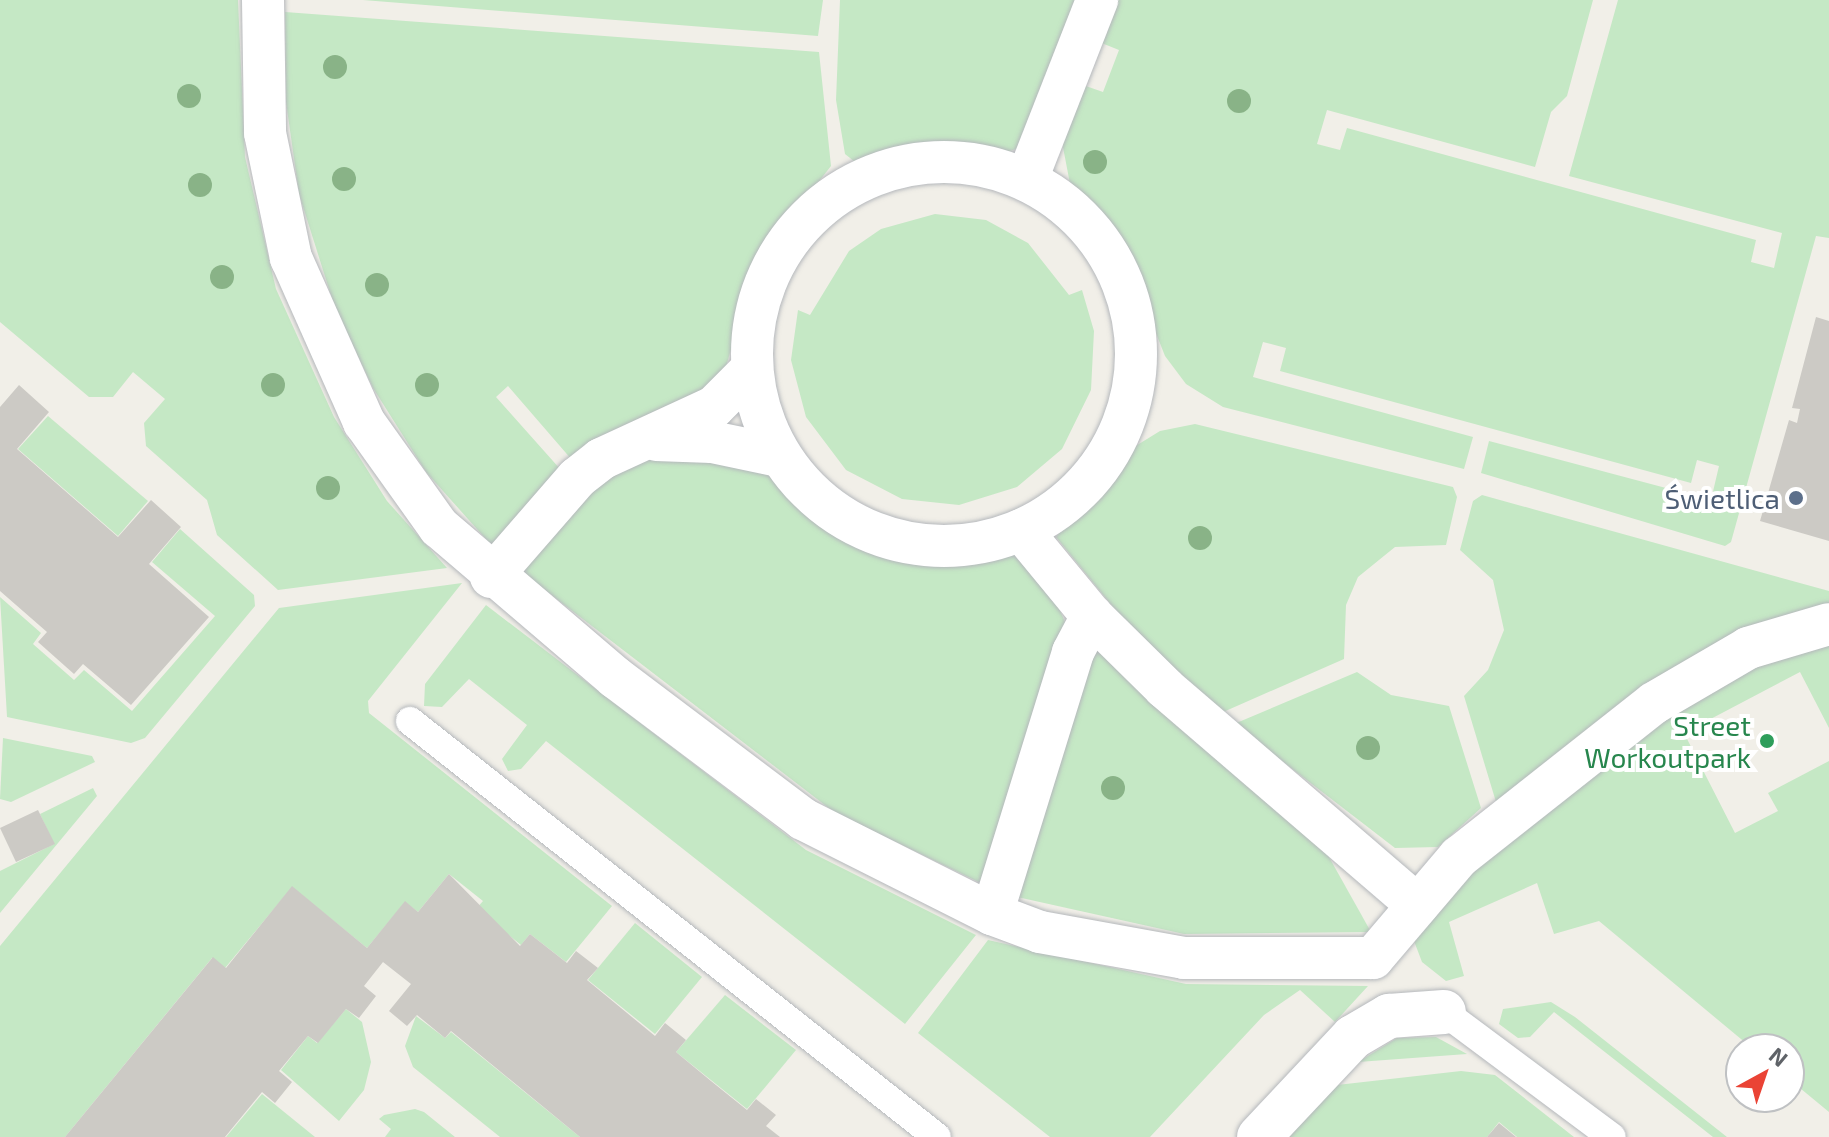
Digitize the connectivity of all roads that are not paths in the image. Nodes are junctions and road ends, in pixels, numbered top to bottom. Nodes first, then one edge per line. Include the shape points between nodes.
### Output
1 (263, 0) edge
2 (1097, 0) edge
3 (1027, 179) junction
4 (750, 371) junction
5 (651, 440) junction
6 (779, 456) junction
7 (1021, 530) junction
8 (491, 577) junction
9 (1092, 616) junction
10 (1829, 624) edge
11 (410, 721) dead end
12 (1417, 905) junction
13 (992, 914) junction
14 (1444, 1012) joint
15 (937, 1137) edge
16 (1259, 1137) edge
17 (1612, 1137) edge

1 - 8 street via 272,176 309,310 388,458 439,527
2 - 3 street
3 - 4 street via 958,162 921,162 844,190 804,222 768,277 750,335
3 - 7 street via 1076,214 1110,253 1137,334 1136,373 1111,451 1089,482
4 - 5 street via 714,407
4 - 6 street
5 - 6 street via 712,442
5 - 8 street via 601,459 577,478
6 - 7 street via 811,496 894,539 945,546
7 - 9 street
8 - 13 street via 803,819
9 - 12 street
9 - 13 street via 1073,652
10 - 12 street via 1748,648 1654,703 1495,825
11 - 15 lane
12 - 13 street via 1373,958 1291,962 1137,952
14 - 16 street via 1389,1016 1353,1037
14 - 17 lane

